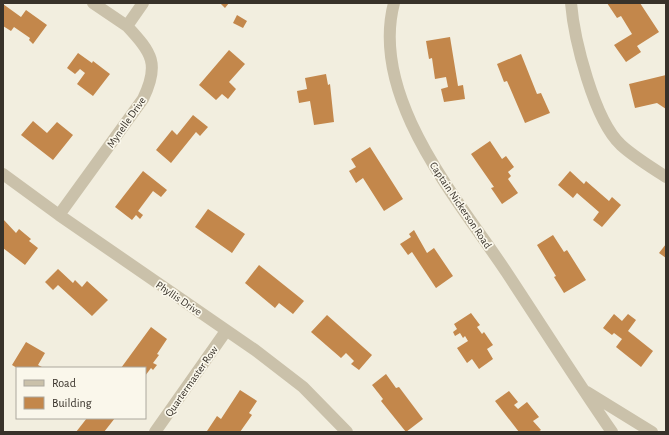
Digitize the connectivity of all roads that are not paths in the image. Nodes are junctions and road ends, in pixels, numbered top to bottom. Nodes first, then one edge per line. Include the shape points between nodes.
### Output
1 (93, 3) edge
2 (143, 3) edge
3 (394, 3) edge
4 (571, 3) edge
5 (127, 26) junction
6 (3, 174) edge
7 (666, 177) edge
8 (59, 216) junction
9 (226, 330) junction
10 (582, 389) junction
11 (155, 432) edge
12 (347, 432) edge
13 (612, 432) edge
14 (652, 432) edge

1 - 5 street, Mynelle Drive
2 - 5 street
3 - 10 street, Captain Nickerson Road via 390,17 391,62 397,86 422,146
4 - 7 street via 586,76 606,124 621,144
5 - 8 street, Mynelle Drive via 150,57 151,82 143,99
6 - 8 street, Phyllis Drive
8 - 9 street, Phyllis Drive
9 - 11 street, Quartermaster Row
9 - 12 street, Phyllis Drive via 304,387
10 - 13 street, Captain Nickerson Road
10 - 14 street, Captain Nickerson Road

